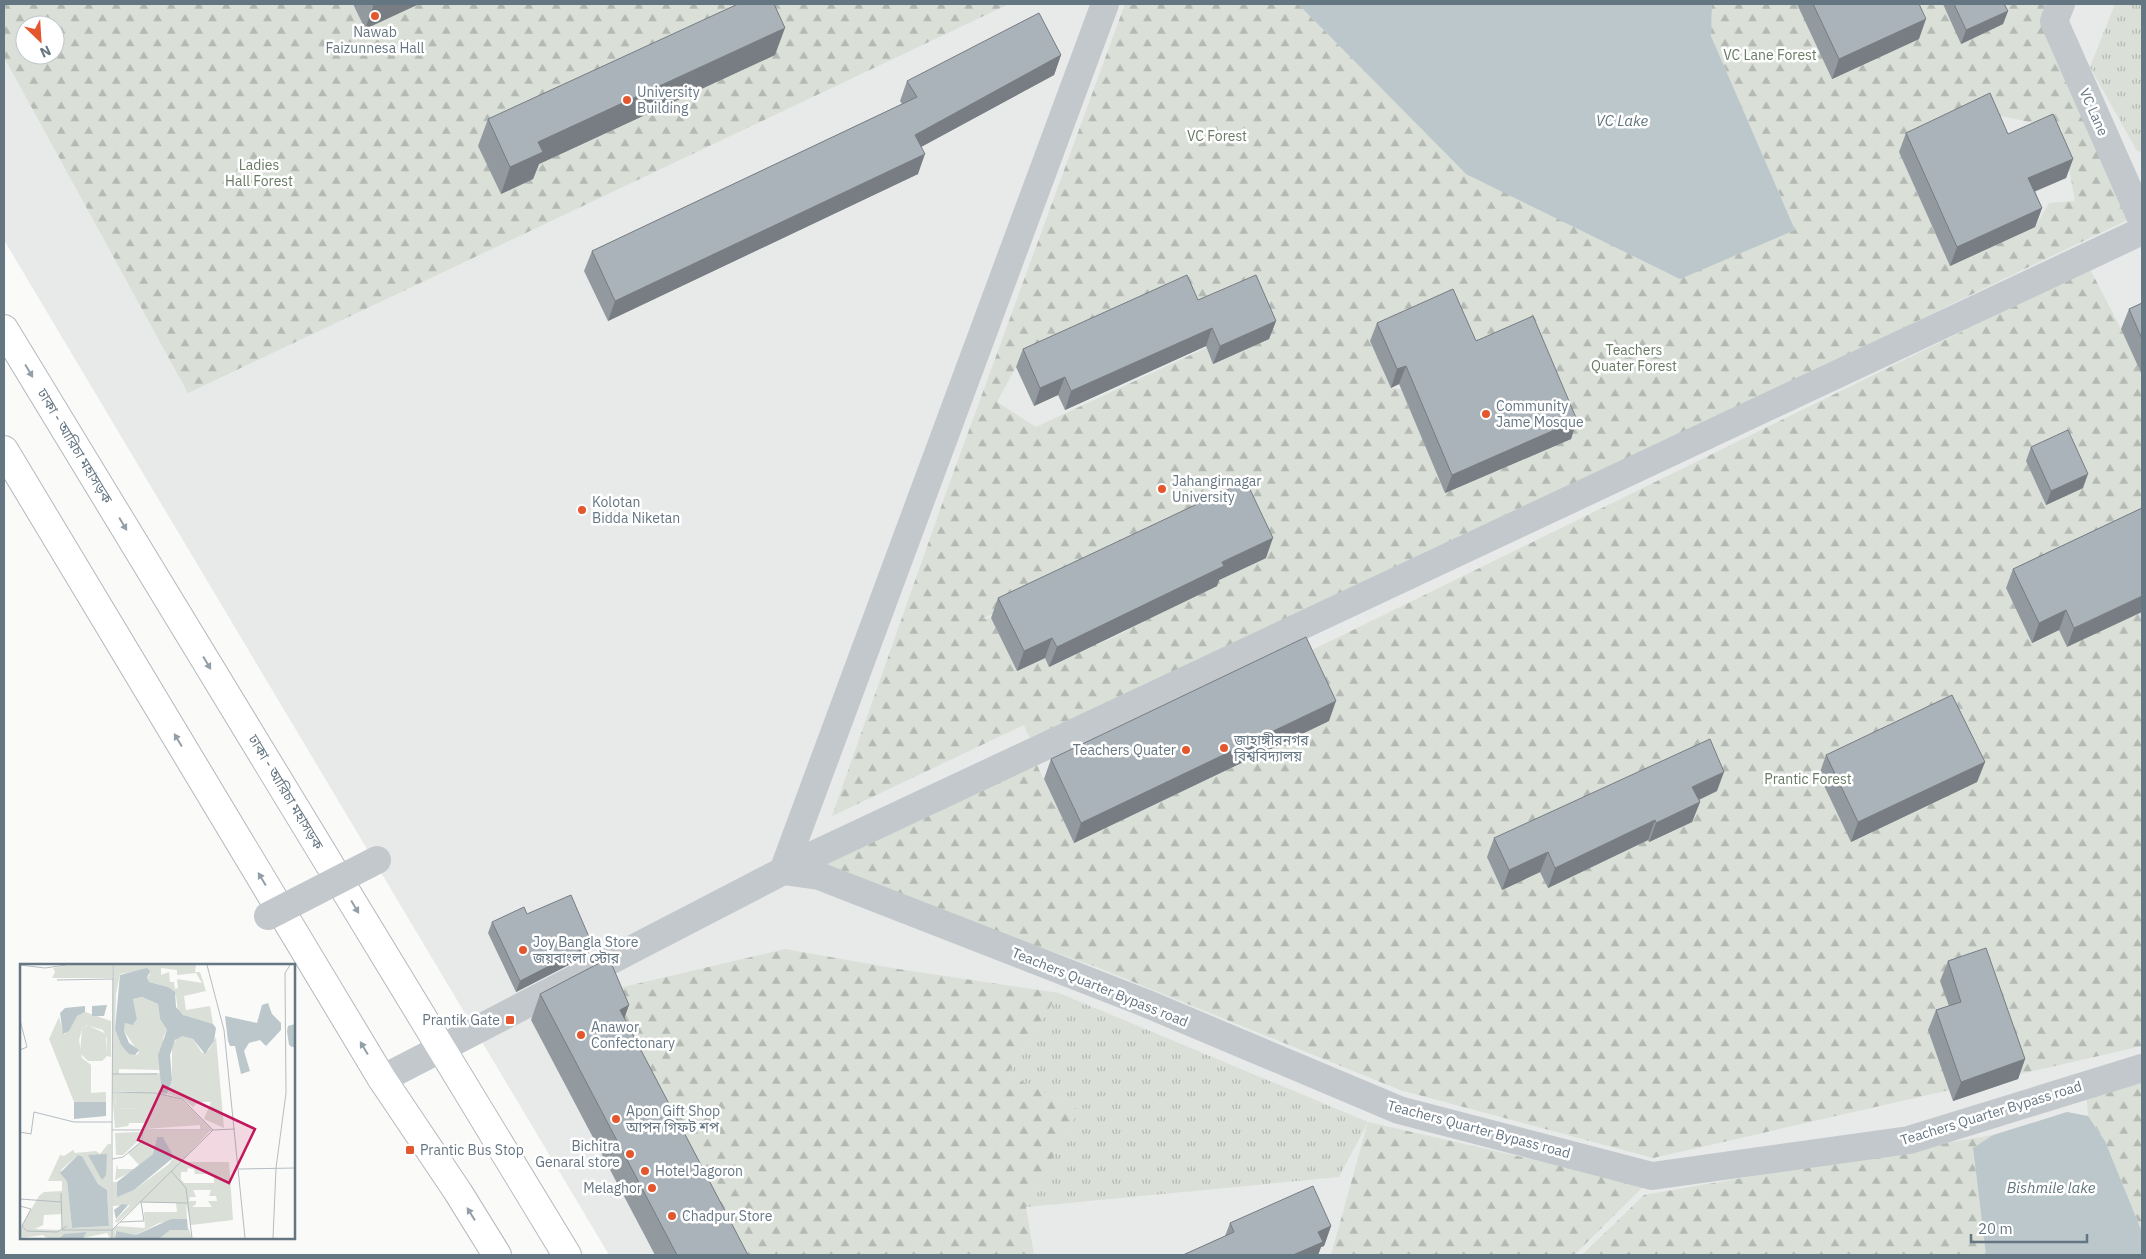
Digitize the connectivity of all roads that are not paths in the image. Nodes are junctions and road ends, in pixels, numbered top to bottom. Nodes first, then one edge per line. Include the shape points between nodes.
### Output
1 (1105, 4) edge
2 (2061, 4) edge
3 (2142, 220) edge
4 (2142, 231) edge
5 (4, 329) edge
6 (4, 450) edge
7 (378, 860) dead end
8 (783, 872) junction
9 (268, 916) dead end
10 (442, 1048) junction
11 (2142, 1068) edge
12 (382, 1079) junction
13 (497, 1255) edge
14 (567, 1255) edge

1 - 8 street
2 - 3 street, VC Lane via 2054,21
4 - 8 street via 799,861
5 -> 10 highway, ঢাকা - আরিচা মহাসড়ক
12 -> 6 highway
7 - 9 street, bridge
8 - 10 street
8 - 11 street, Teachers Quarter Bypass road via 819,876 1145,1003 1399,1110 1652,1176 1909,1140
10 - 12 street
10 - 14 highway, ঢাকা - আরিচা মহাসড়ক
13 -> 12 highway

